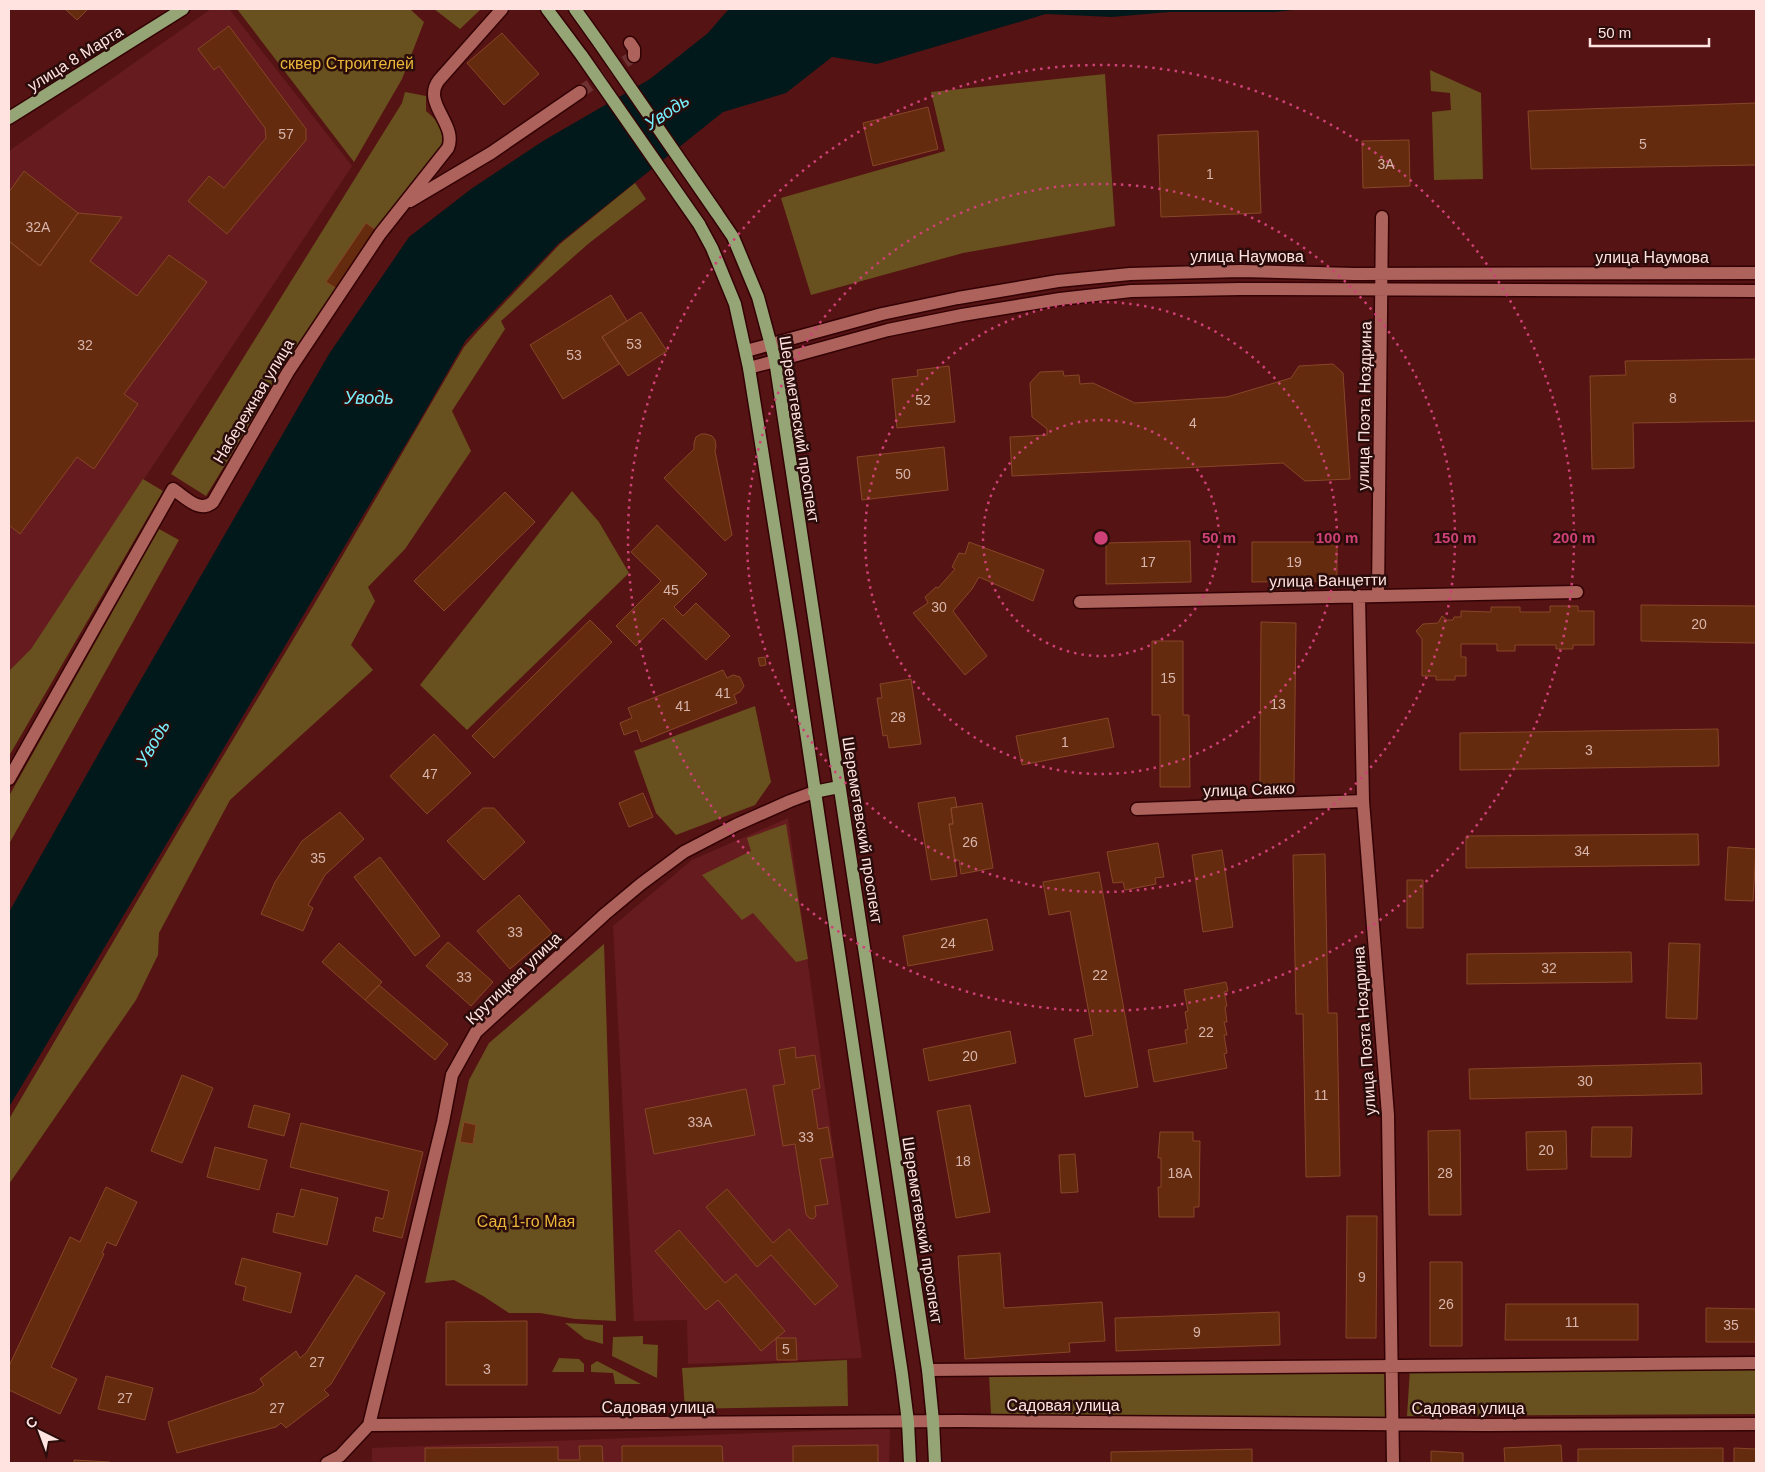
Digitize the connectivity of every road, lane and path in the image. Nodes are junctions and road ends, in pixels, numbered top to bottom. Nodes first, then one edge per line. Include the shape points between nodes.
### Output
1 (183, 9) edge
2 (502, 9) edge
3 (547, 9) edge
4 (575, 9) edge
5 (630, 43) dead end
6 (634, 56) dead end
7 (576, 90) tunnel mouth
8 (9, 118) edge
9 (402, 206) junction
10 (1382, 217) dead end
11 (1756, 273) edge
12 (1382, 274) junction
13 (1381, 290) junction
14 (1756, 291) edge
15 (771, 344) junction
16 (746, 351) junction
17 (775, 360) junction
18 (749, 368) junction
19 (1577, 592) dead end
20 (1359, 596) junction
21 (1378, 596) junction
22 (1080, 602) dead end
23 (9, 779) edge
24 (840, 787) junction
25 (814, 792) junction
26 (1363, 801) junction
27 (1137, 810) dead end
28 (1756, 1363) edge
29 (1391, 1365) junction
30 (928, 1370) junction
31 (933, 1421) junction
32 (908, 1422) junction
33 (1392, 1424) junction
34 (1756, 1424) edge
35 (369, 1425) junction
36 (327, 1463) edge
37 (910, 1463) edge
38 (935, 1463) edge
39 (1392, 1463) edge

1 - 8 main road, улица 8 Марта
2 - 9 street, Набережная улица via 436,84 434,98 450,133 450,145
3 - 16 main road, bridge via 699,224 735,304
4 - 15 main road, Шереметевский проспект, bridge via 733,237 758,297
5 - 6 street
7 - 9 street via 491,153
9 - 23 street, Набережная улица via 288,372 213,502 200,507 173,489
10 - 12 street, улица Поэта Ноздрина
11 - 12 street, улица Наумова
12 - 13 street, улица Поэта Ноздрина
12 - 15 street, улица Наумова via 1241,271 1130,274 1058,281 892,312
13 - 14 street, улица Наумова
13 - 17 street, улица Наумова via 1131,291 1060,299 888,330
13 - 21 street, улица Поэта Ноздрина
15 - 16 street, улица Наумова
15 - 17 main road, Шереметевский проспект
16 - 18 main road
17 - 18 street, улица Наумова
17 - 24 main road, Шереметевский проспект
18 - 25 main road
19 - 21 street, улица Ванцетти
20 - 21 street, улица Ванцетти
20 - 22 street, улица Ванцетти
20 - 26 street, улица Поэта Ноздрина
24 - 25 main road, Крутицкая улица
24 - 30 main road, Шереметевский проспект
25 - 32 main road
25 - 35 street, Крутицкая улица via 790,800 684,852 614,906 476,1032 452,1075
26 - 27 street, улица Сакко
26 - 29 street, улица Поэта Ноздрина via 1388,1115
28 - 29 street
29 - 30 street
29 - 33 street, улица Поэта Ноздрина
30 - 31 main road, Шереметевский проспект
31 - 32 street, Садовая улица
31 - 33 street, Садовая улица
31 - 38 main road, Шереметевский проспект
32 - 35 street, Садовая улица
32 - 37 main road
33 - 34 street, Садовая улица
33 - 39 street, улица Поэта Ноздрина
35 - 36 street, Крутицкая улица via 340,1456

